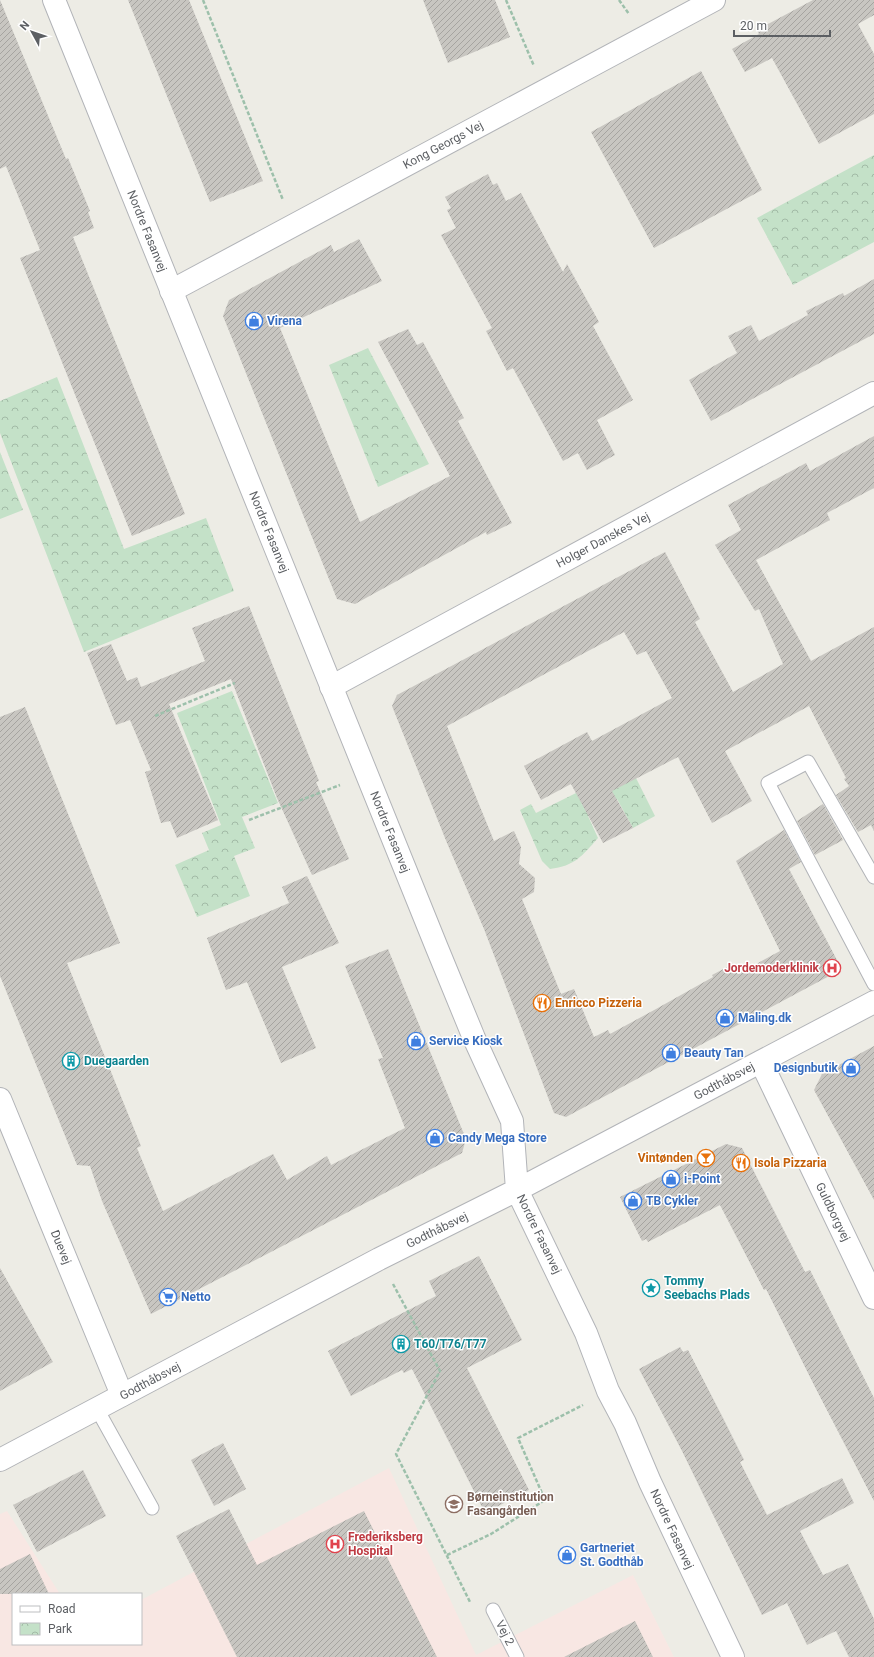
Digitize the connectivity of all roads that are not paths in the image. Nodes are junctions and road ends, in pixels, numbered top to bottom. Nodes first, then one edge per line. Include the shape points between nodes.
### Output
1 (54, 0) edge
2 (714, 0) edge
3 (171, 291) junction
4 (874, 393) edge
5 (331, 687) junction
6 (874, 877) edge
7 (874, 984) edge
8 (874, 1002) edge
9 (761, 1062) junction
10 (0, 1099) edge
11 (517, 1190) junction
12 (874, 1298) edge
13 (122, 1395) junction
14 (97, 1409) junction
15 (0, 1460) edge
16 (152, 1508) dead end
17 (493, 1610) road end
18 (517, 1657) edge
19 (733, 1657) edge

1 - 3 street, Nordre Fasanvej
2 - 3 street, Kong Georgs Vej
3 - 5 street, Nordre Fasanvej
4 - 5 street, Holger Danskes Vej
5 - 11 street, Nordre Fasanvej via 472,1032 512,1121
6 - 7 lane via 808,762 768,783
8 - 9 street, Godthåbsvej
9 - 11 street, Godthåbsvej
9 - 12 street, Guldborgvej
10 - 13 street, Duevej
11 - 13 street, Godthåbsvej via 379,1259
11 - 19 street, Nordre Fasanvej via 586,1333 608,1391
13 - 14 street, Godthåbsvej
14 - 15 street, Godthåbsvej
14 - 16 lane
17 - 18 lane, Vej 2

